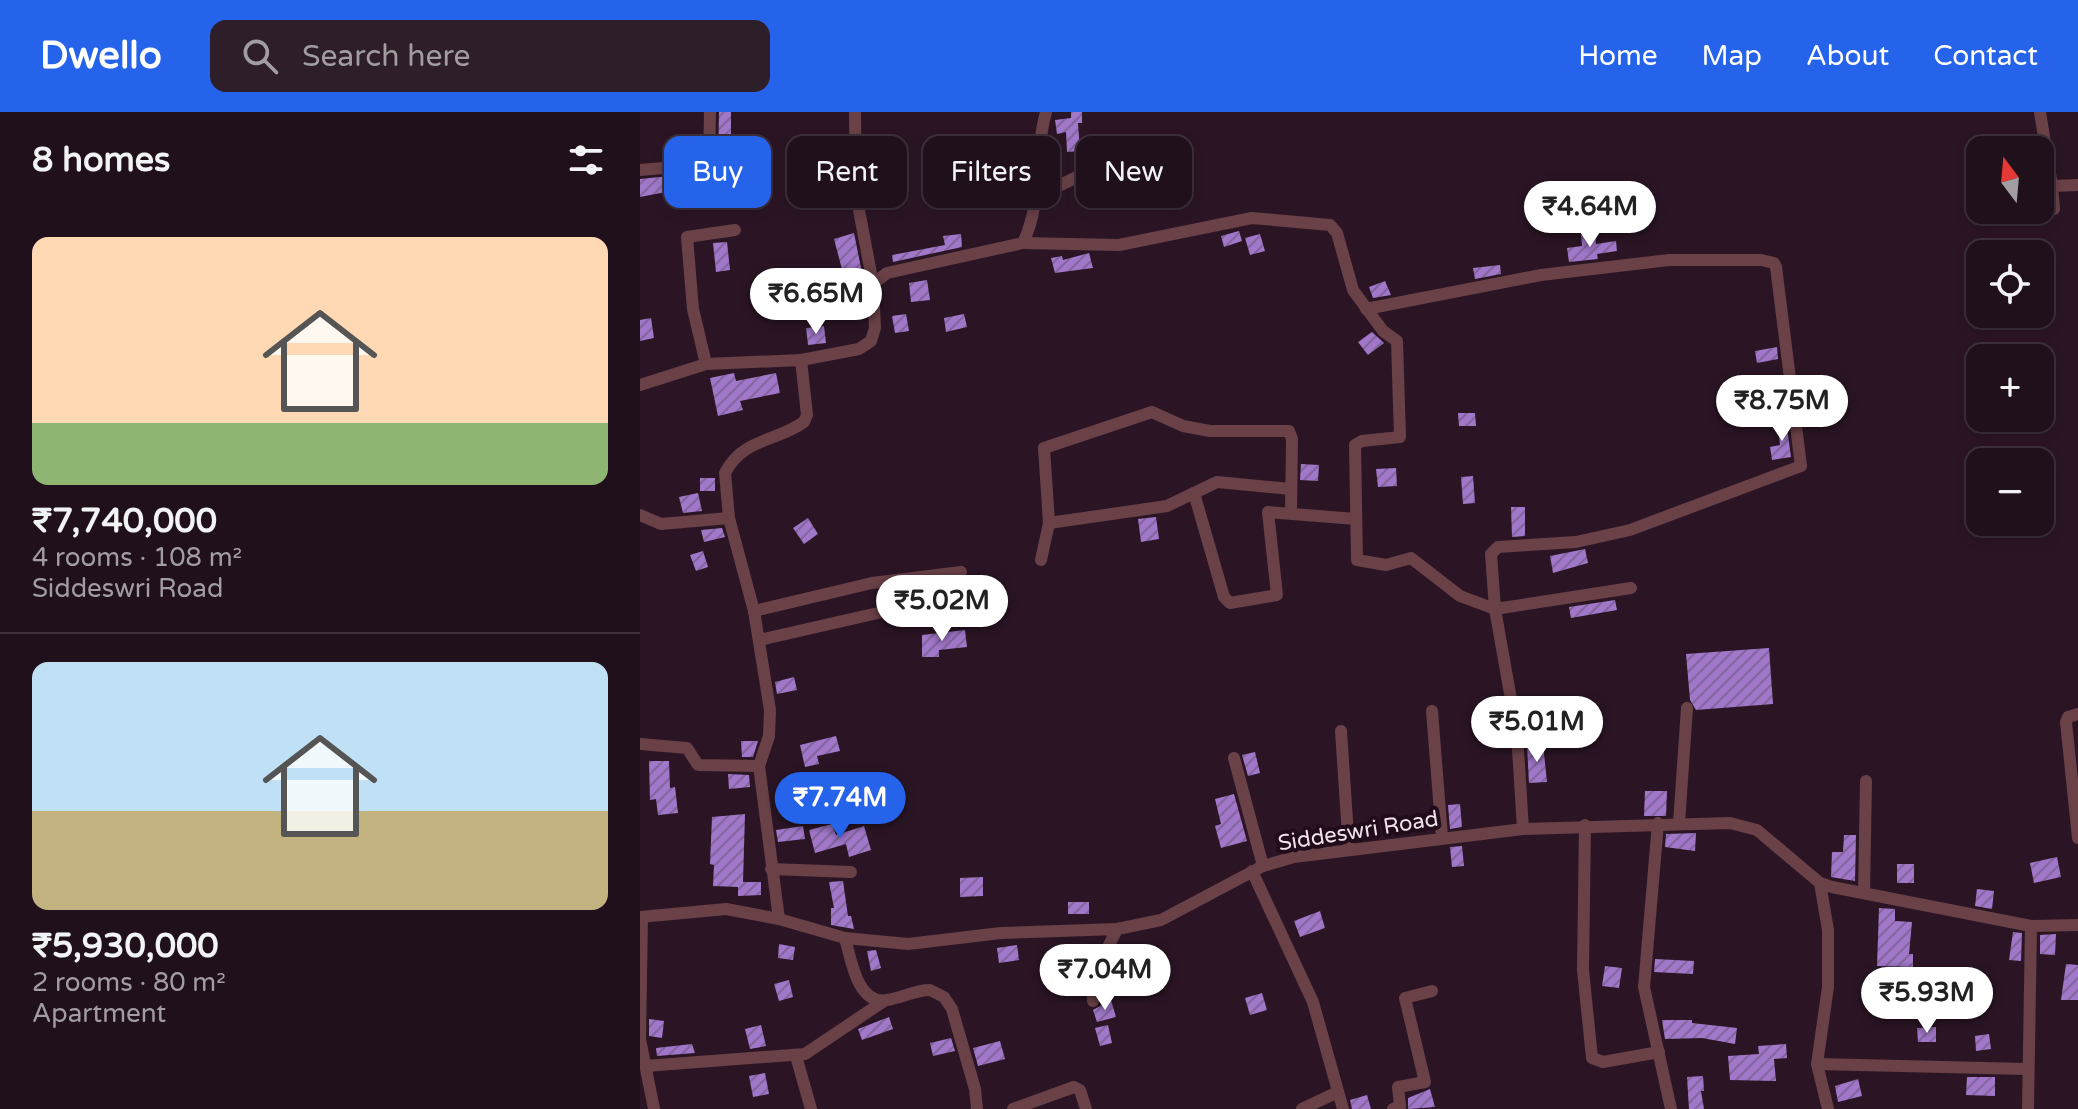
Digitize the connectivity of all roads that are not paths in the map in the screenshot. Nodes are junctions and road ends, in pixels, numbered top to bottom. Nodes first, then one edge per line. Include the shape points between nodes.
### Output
1 (710, 112) edge
2 (855, 112) edge
3 (1046, 112) edge
4 (2040, 112) edge
5 (1040, 136) edge
6 (2044, 136) edge
7 (640, 170) edge
8 (2078, 185) edge
9 (2054, 186) edge
10 (1034, 208) edge
11 (735, 230) dead end
12 (1023, 243) junction
13 (873, 284) junction
14 (1366, 309) junction
15 (801, 360) junction
16 (706, 364) junction
17 (640, 382) edge
18 (1291, 489) junction
19 (1194, 493) junction
20 (1291, 513) junction
21 (640, 515) edge
22 (729, 518) junction
23 (1356, 519) junction
24 (1049, 523) junction
25 (1041, 560) dead end
26 (961, 572) dead end
27 (1631, 588) dead end
28 (968, 598) dead end
29 (1495, 609) junction
30 (754, 611) junction
31 (759, 640) junction
32 (1687, 708) dead end
33 (1432, 711) dead end
34 (2078, 714) edge
35 (1341, 731) dead end
36 (640, 744) edge
37 (1234, 758) dead end
38 (759, 766) junction
39 (1866, 781) dead end
40 (1658, 823) junction
41 (1679, 823) junction
42 (1585, 825) junction
43 (1523, 829) junction
44 (1442, 837) junction
45 (2078, 838) edge
46 (1349, 850) junction
47 (1257, 868) junction
48 (771, 869) junction
49 (851, 872) dead end
50 (1820, 883) junction
51 (1864, 893) junction
52 (641, 917) edge
53 (779, 919) junction
54 (2078, 925) edge
55 (2031, 926) junction
56 (1117, 929) junction
57 (845, 938) junction
58 (1432, 991) dead end
59 (884, 1001) junction
60 (1093, 1001) dead end
61 (1659, 1052) junction
62 (796, 1056) junction
63 (1817, 1064) junction
64 (645, 1066) junction
65 (2027, 1069) junction
66 (1338, 1092) junction
67 (654, 1109) edge
68 (811, 1109) edge
69 (977, 1109) edge
70 (1013, 1109) edge
71 (1086, 1109) edge
72 (1302, 1109) edge
73 (1343, 1109) edge
74 (1393, 1109) edge
75 (1671, 1109) edge
76 (1828, 1109) edge
77 (2028, 1109) edge

1 - 7 street via 709,164
2 - 13 street via 856,194
3 - 5 street
4 - 6 street
8 - 9 street
10 - 12 street
11 - 16 street via 687,237 693,309
12 - 13 street via 887,273
12 - 14 street via 1119,245 1252,218 1316,222 1337,233 1351,284
13 - 15 street via 871,341 859,349
14 - 23 street via 1397,341 1401,433 1396,439 1356,443
14 - 29 street via 1516,279 1656,261 1761,260 1776,267 1801,466 1630,530 1576,542 1498,547 1491,554
15 - 16 street
15 - 22 street via 804,422 757,440 730,463 724,482
16 - 17 street
18 - 19 street via 1217,482
18 - 20 street
18 - 24 street via 1289,431 1210,431 1152,412 1044,448
19 - 20 street via 1230,603 1277,595 1267,514
19 - 24 street via 1167,506
20 - 23 street
21 - 22 street via 661,524
22 - 30 street
23 - 29 street via 1357,560 1386,565 1411,558 1460,596
24 - 25 street
26 - 30 street via 872,583
27 - 29 street
28 - 31 street
29 - 43 street via 1517,733
30 - 31 street
31 - 38 street via 770,722
32 - 41 street
33 - 44 street
34 - 45 street via 2066,722
35 - 46 street
36 - 38 street via 687,748 698,765
37 - 47 street
38 - 48 street
39 - 51 street
40 - 41 street, Siddeswri Road
40 - 42 street, Siddeswri Road
40 - 61 street via 1644,987
41 - 50 street, Siddeswri Road via 1751,827
42 - 43 street, Siddeswri Road
42 - 61 street via 1583,970 1592,1058 1603,1062
43 - 44 street, Siddeswri Road
44 - 46 street, Siddeswri Road
46 - 47 street, Siddeswri Road
47 - 56 street, Siddeswri Road via 1161,920
47 - 66 street via 1313,1002
48 - 49 street
48 - 53 street
50 - 51 street, Siddeswri Road
50 - 63 street via 1828,930 1828,987
51 - 55 street, Siddeswri Road
52 - 53 street, Siddeswri Road via 707,908
52 - 64 street via 640,1039
53 - 57 street, Siddeswri Road
54 - 55 street, Siddeswri Road
55 - 65 street
56 - 57 street, Siddeswri Road via 1001,933 920,944
56 - 60 street via 1093,978
57 - 59 street via 861,988
58 - 74 street via 1405,998 1425,1082 1398,1087 1400,1106
59 - 62 street via 813,1051
59 - 69 street via 920,990 944,997 952,1009
61 - 75 street
62 - 64 street
62 - 68 street
63 - 65 street
63 - 76 street
64 - 67 street
65 - 77 street
66 - 72 street
66 - 73 street
70 - 71 street via 1074,1087

